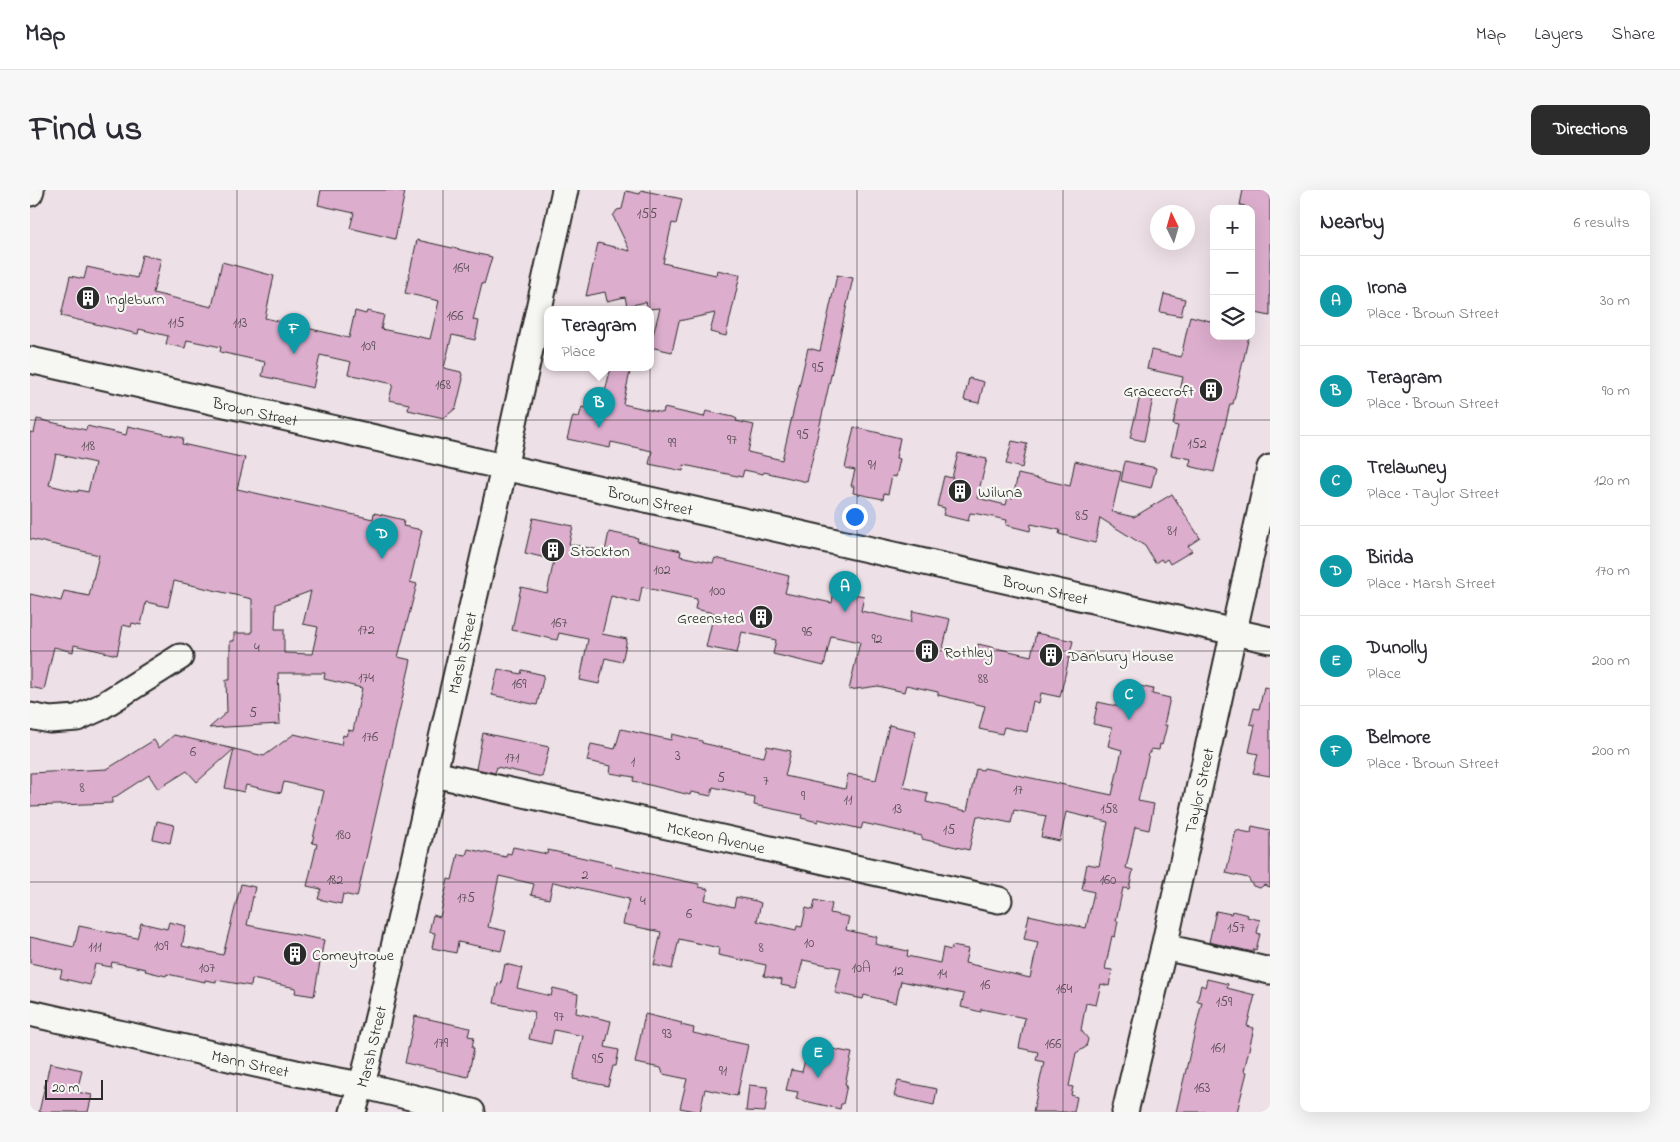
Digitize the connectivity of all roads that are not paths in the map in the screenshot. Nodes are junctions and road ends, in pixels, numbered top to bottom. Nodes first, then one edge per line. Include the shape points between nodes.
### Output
1 (565, 190) edge
2 (30, 360) edge
3 (504, 468) junction
4 (1270, 468) edge
5 (1233, 632) junction
6 (1270, 640) edge
7 (180, 657) dead end
8 (30, 716) edge
9 (434, 774) junction
10 (998, 900) dead end
11 (1164, 947) junction
12 (1270, 971) edge
13 (30, 1013) edge
14 (361, 1085) junction
15 (353, 1112) edge
16 (472, 1112) edge
17 (1125, 1112) edge

1 - 3 street, Marsh Street
2 - 3 street, Brown Street
3 - 5 street, Brown Street
3 - 9 street, Marsh Street
4 - 5 street, Taylor Street
5 - 6 street, Brown Street
5 - 11 street, Taylor Street
7 - 8 street via 99,708 77,718 50,720
9 - 10 street, McKeon Avenue
9 - 14 street, Marsh Street
11 - 12 street
11 - 17 street, Taylor Street
13 - 14 street, Mann Street
14 - 15 street, Marsh Street
14 - 16 street, Mann Street

